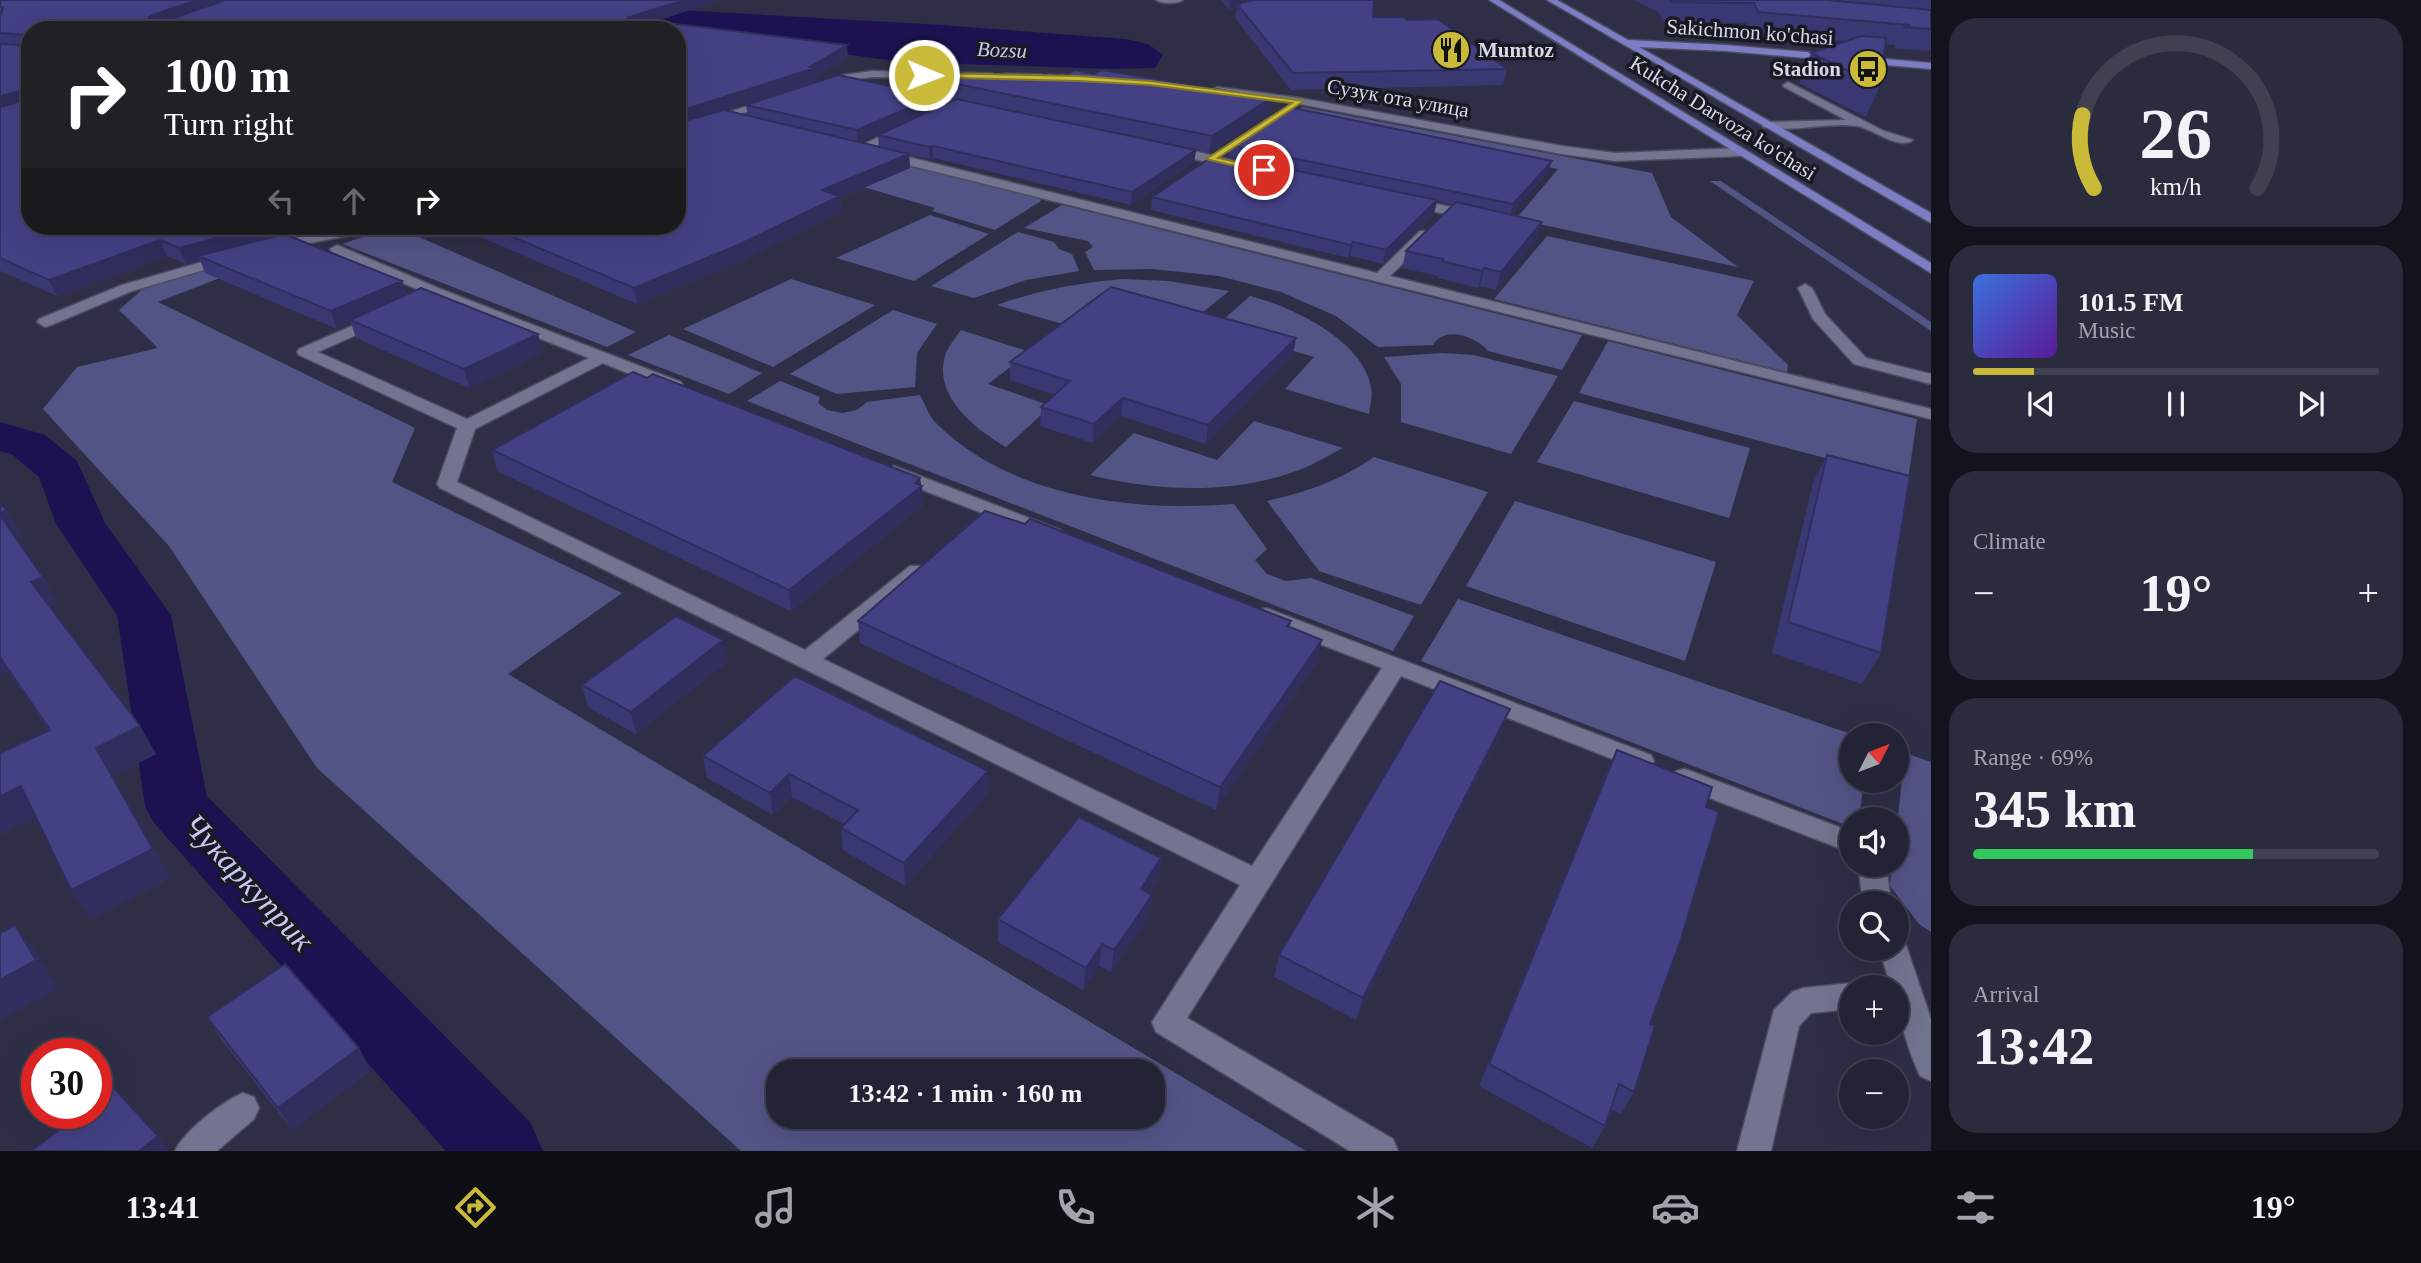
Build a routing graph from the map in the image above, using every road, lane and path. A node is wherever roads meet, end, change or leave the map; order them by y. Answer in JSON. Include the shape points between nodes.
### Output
{"nodes":[{"id":1,"x":1160,"y":0,"type":"edge"},
{"id":2,"x":1179,"y":0,"type":"edge"},
{"id":3,"x":1493,"y":0,"type":"edge"},
{"id":4,"x":1551,"y":0,"type":"edge"},
{"id":5,"x":1589,"y":43,"type":"dead end"},
{"id":6,"x":1601,"y":43,"type":"dead end"},
{"id":7,"x":1624,"y":43,"type":"junction"},
{"id":8,"x":1565,"y":44,"type":"junction"},
{"id":9,"x":1647,"y":56,"type":"junction"},
{"id":10,"x":1612,"y":57,"type":"dead end"},
{"id":11,"x":1623,"y":57,"type":"dead end"},
{"id":12,"x":1588,"y":58,"type":"junction"},
{"id":13,"x":1931,"y":66,"type":"edge"},
{"id":14,"x":1686,"y":67,"type":"dead end"},
{"id":15,"x":1931,"y":75,"type":"edge"},
{"id":16,"x":1079,"y":78,"type":"edge"},
{"id":17,"x":1690,"y":81,"type":"junction"},
{"id":18,"x":853,"y":82,"type":"edge"},
{"id":19,"x":1788,"y":85,"type":"dead end"},
{"id":20,"x":879,"y":88,"type":"edge"},
{"id":21,"x":1199,"y":88,"type":"edge"},
{"id":22,"x":811,"y":89,"type":"edge"},
{"id":23,"x":892,"y":90,"type":"edge"},
{"id":24,"x":786,"y":97,"type":"edge"},
{"id":25,"x":1300,"y":101,"type":"junction"},
{"id":26,"x":957,"y":104,"type":"junction"},
{"id":27,"x":998,"y":113,"type":"edge"},
{"id":28,"x":933,"y":115,"type":"edge"},
{"id":29,"x":1277,"y":116,"type":"edge"},
{"id":30,"x":725,"y":117,"type":"junction"},
{"id":31,"x":921,"y":121,"type":"edge"},
{"id":32,"x":750,"y":123,"type":"edge"},
{"id":33,"x":1860,"y":123,"type":"junction"},
{"id":34,"x":1767,"y":125,"type":"junction"},
{"id":35,"x":686,"y":129,"type":"edge"},
{"id":36,"x":1907,"y":140,"type":"dead end"},
{"id":37,"x":1157,"y":147,"type":"edge"},
{"id":38,"x":1741,"y":152,"type":"junction"},
{"id":39,"x":1216,"y":155,"type":"junction"},
{"id":40,"x":1250,"y":167,"type":"edge"},
{"id":41,"x":1190,"y":173,"type":"edge"},
{"id":42,"x":1396,"y":199,"type":"edge"},
{"id":43,"x":1449,"y":210,"type":"junction"},
{"id":44,"x":1484,"y":218,"type":"edge"},
{"id":45,"x":1931,"y":219,"type":"edge"},
{"id":46,"x":333,"y":235,"type":"edge"},
{"id":47,"x":337,"y":249,"type":"dead end"},
{"id":48,"x":1931,"y":270,"type":"edge"},
{"id":49,"x":1381,"y":277,"type":"junction"},
{"id":50,"x":1805,"y":288,"type":"dead end"},
{"id":51,"x":438,"y":293,"type":"junction"},
{"id":52,"x":414,"y":304,"type":"edge"},
{"id":53,"x":389,"y":315,"type":"edge"},
{"id":54,"x":45,"y":322,"type":"dead end"},
{"id":55,"x":603,"y":357,"type":"junction"},
{"id":56,"x":1931,"y":379,"type":"edge"},
{"id":57,"x":689,"y":391,"type":"edge"},
{"id":58,"x":1931,"y":414,"type":"edge"},
{"id":59,"x":467,"y":426,"type":"junction"},
{"id":60,"x":878,"y":466,"type":"edge"},
{"id":61,"x":993,"y":511,"type":"junction"},
{"id":62,"x":972,"y":527,"type":"edge"},
{"id":63,"x":1071,"y":541,"type":"edge"},
{"id":64,"x":931,"y":560,"type":"edge"},
{"id":65,"x":1253,"y":611,"type":"edge"},
{"id":66,"x":807,"y":660,"type":"junction"},
{"id":67,"x":1396,"y":665,"type":"junction"},
{"id":68,"x":1839,"y":838,"type":"edge"},
{"id":69,"x":1258,"y":881,"type":"junction"},
{"id":70,"x":1897,"y":961,"type":"edge"},
{"id":71,"x":1839,"y":997,"type":"edge"},
{"id":72,"x":1913,"y":999,"type":"edge"},
{"id":73,"x":1931,"y":1066,"type":"edge"},
{"id":74,"x":243,"y":1108,"type":"dead end"},
{"id":75,"x":192,"y":1151,"type":"edge"},
{"id":76,"x":1381,"y":1151,"type":"edge"},
{"id":77,"x":1754,"y":1151,"type":"edge"}],
"edges":[{"from":1,"to":2,"type":"street"},
{"from":3,"to":8,"type":"main road","name":"Kukcha Darvoza ko'chasi"},
{"from":4,"to":7,"type":"main road","name":"Kukcha Darvoza ko'chasi"},
{"from":5,"to":8,"type":"main road"},
{"from":6,"to":7,"type":"main road","name":"Sakichmon ko'chasi"},
{"from":7,"to":9,"type":"main road","name":"Kukcha Darvoza ko'chasi"},
{"from":7,"to":13,"type":"main road","name":"Sakichmon ko'chasi"},
{"from":8,"to":12,"type":"main road","name":"Kukcha Darvoza ko'chasi"},
{"from":9,"to":11,"type":"main road","name":"Sakichmon ko'chasi"},
{"from":9,"to":15,"type":"main road","name":"Sakichmon ko'chasi","via":[[1754,59]]},
{"from":9,"to":17,"type":"main road","name":"Kukcha Darvoza ko'chasi"},
{"from":10,"to":12,"type":"main road"},
{"from":12,"to":38,"type":"main road","name":"Kukcha Darvoza ko'chasi"},
{"from":14,"to":17,"type":"main road"},
{"from":16,"to":22,"type":"street","via":[[872,74]]},
{"from":17,"to":34,"type":"main road","name":"Kukcha Darvoza ko'chasi"},
{"from":18,"to":20,"type":"street"},
{"from":19,"to":33,"type":"street"},
{"from":21,"to":25,"type":"street","name":"Сузук ота улица"},
{"from":23,"to":26,"type":"street"},
{"from":24,"to":30,"type":"street"},
{"from":25,"to":29,"type":"street"},
{"from":25,"to":38,"type":"street","name":"Сузук ота улица","via":[[1615,157]]},
{"from":26,"to":27,"type":"street"},
{"from":26,"to":28,"type":"street"},
{"from":30,"to":32,"type":"street"},
{"from":30,"to":35,"type":"street"},
{"from":31,"to":49,"type":"street","via":[[855,148],[1135,211]]},
{"from":33,"to":34,"type":"street"},
{"from":33,"to":36,"type":"street"},
{"from":34,"to":45,"type":"main road","name":"Kukcha Darvoza ko'chasi"},
{"from":37,"to":39,"type":"street"},
{"from":38,"to":48,"type":"main road","name":"Kukcha Darvoza ko'chasi"},
{"from":39,"to":40,"type":"street"},
{"from":39,"to":41,"type":"street"},
{"from":42,"to":43,"type":"street"},
{"from":43,"to":44,"type":"street"},
{"from":43,"to":49,"type":"street"},
{"from":46,"to":54,"type":"street","via":[[256,251],[127,288]]},
{"from":47,"to":51,"type":"street"},
{"from":49,"to":58,"type":"street"},
{"from":50,"to":56,"type":"street","via":[[1818,316],[1860,360]]},
{"from":51,"to":52,"type":"street"},
{"from":51,"to":55,"type":"street"},
{"from":53,"to":59,"type":"street","via":[[305,352]]},
{"from":55,"to":57,"type":"street"},
{"from":55,"to":59,"type":"street"},
{"from":59,"to":66,"type":"street","via":[[447,484]]},
{"from":60,"to":61,"type":"street"},
{"from":61,"to":62,"type":"street"},
{"from":61,"to":63,"type":"street"},
{"from":64,"to":66,"type":"street"},
{"from":65,"to":67,"type":"street"},
{"from":66,"to":69,"type":"street"},
{"from":67,"to":68,"type":"street"},
{"from":67,"to":69,"type":"street"},
{"from":69,"to":76,"type":"street","via":[[1167,1022]]},
{"from":70,"to":72,"type":"street"},
{"from":71,"to":77,"type":"street","via":[[1803,1001],[1785,1020]]},
{"from":72,"to":73,"type":"street"},
{"from":74,"to":75,"type":"street"}]}
